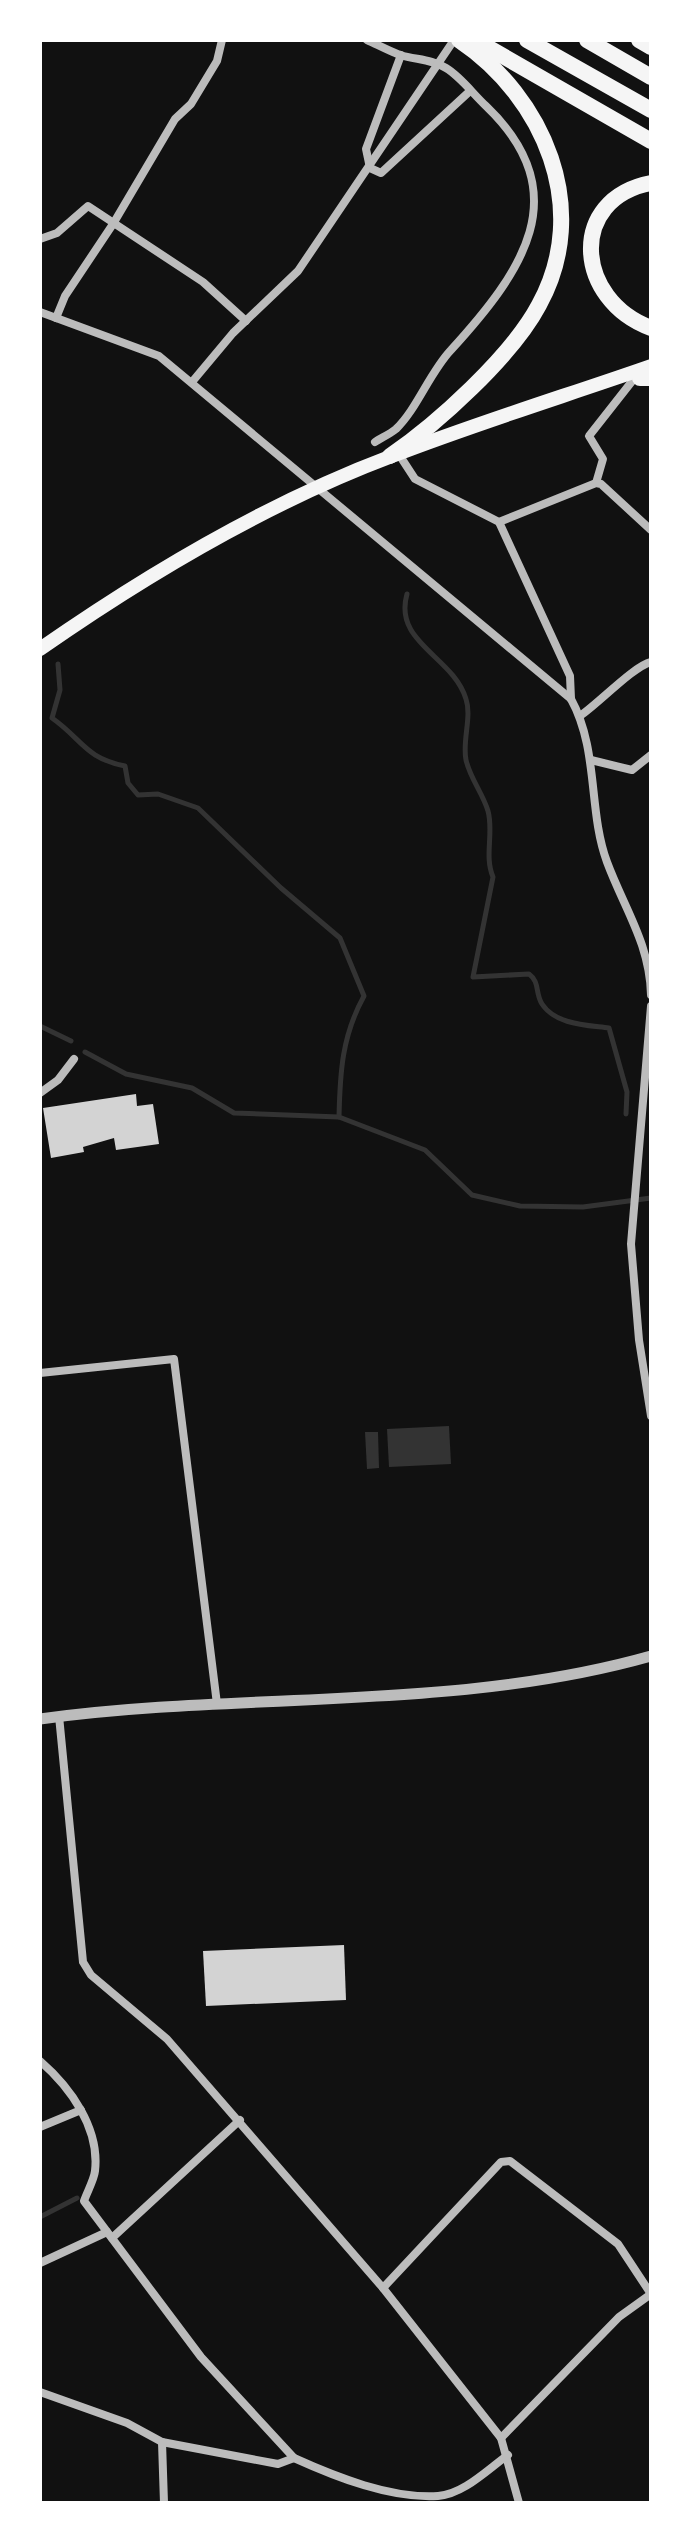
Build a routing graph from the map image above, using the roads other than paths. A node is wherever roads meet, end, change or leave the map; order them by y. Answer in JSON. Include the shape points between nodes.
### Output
{"nodes":[{"id":1,"x":222,"y":40,"type":"edge"},
{"id":2,"x":367,"y":40,"type":"edge"},
{"id":3,"x":457,"y":40,"type":"edge"},
{"id":4,"x":475,"y":40,"type":"edge"},
{"id":5,"x":527,"y":40,"type":"edge"},
{"id":6,"x":587,"y":40,"type":"edge"},
{"id":7,"x":639,"y":40,"type":"edge"},
{"id":8,"x":651,"y":47,"type":"edge"},
{"id":9,"x":401,"y":55,"type":"junction"},
{"id":10,"x":651,"y":77,"type":"edge"},
{"id":11,"x":470,"y":91,"type":"junction"},
{"id":12,"x":651,"y":110,"type":"edge"},
{"id":13,"x":651,"y":141,"type":"edge"},
{"id":14,"x":370,"y":168,"type":"junction"},
{"id":15,"x":651,"y":183,"type":"edge"},
{"id":16,"x":113,"y":224,"type":"junction"},
{"id":17,"x":40,"y":239,"type":"edge"},
{"id":18,"x":40,"y":312,"type":"edge"},
{"id":19,"x":56,"y":318,"type":"junction"},
{"id":20,"x":246,"y":321,"type":"junction"},
{"id":21,"x":651,"y":328,"type":"edge"},
{"id":22,"x":645,"y":376,"type":"edge"},
{"id":23,"x":192,"y":382,"type":"junction"},
{"id":24,"x":572,"y":394,"type":"junction"},
{"id":25,"x":375,"y":442,"type":"dead end"},
{"id":26,"x":394,"y":455,"type":"junction"},
{"id":27,"x":596,"y":483,"type":"junction"},
{"id":28,"x":318,"y":488,"type":"junction"},
{"id":29,"x":499,"y":522,"type":"junction"},
{"id":30,"x":651,"y":530,"type":"edge"},
{"id":31,"x":40,"y":649,"type":"edge"},
{"id":32,"x":651,"y":662,"type":"edge"},
{"id":33,"x":571,"y":699,"type":"junction"},
{"id":34,"x":580,"y":716,"type":"junction"},
{"id":35,"x":651,"y":755,"type":"edge"},
{"id":36,"x":591,"y":760,"type":"junction"},
{"id":37,"x":651,"y":995,"type":"edge"},
{"id":38,"x":651,"y":1006,"type":"edge"},
{"id":39,"x":74,"y":1059,"type":"dead end"},
{"id":40,"x":40,"y":1093,"type":"edge"},
{"id":41,"x":40,"y":1373,"type":"edge"},
{"id":42,"x":651,"y":1416,"type":"edge"},
{"id":43,"x":651,"y":1656,"type":"edge"},
{"id":44,"x":217,"y":1704,"type":"junction"},
{"id":45,"x":59,"y":1716,"type":"junction"},
{"id":46,"x":40,"y":1719,"type":"edge"},
{"id":47,"x":40,"y":2061,"type":"edge"},
{"id":48,"x":81,"y":2110,"type":"junction"},
{"id":49,"x":240,"y":2120,"type":"junction"},
{"id":50,"x":40,"y":2127,"type":"edge"},
{"id":51,"x":110,"y":2235,"type":"junction"},
{"id":52,"x":40,"y":2263,"type":"edge"},
{"id":53,"x":383,"y":2288,"type":"junction"},
{"id":54,"x":651,"y":2294,"type":"edge"},
{"id":55,"x":40,"y":2392,"type":"edge"},
{"id":56,"x":501,"y":2438,"type":"junction"},
{"id":57,"x":162,"y":2442,"type":"junction"},
{"id":58,"x":508,"y":2455,"type":"junction"},
{"id":59,"x":294,"y":2458,"type":"junction"},
{"id":60,"x":164,"y":2503,"type":"edge"},
{"id":61,"x":519,"y":2503,"type":"edge"}],
"edges":[{"from":1,"to":16,"type":"street","via":[[217,61],[191,104],[175,119]]},
{"from":2,"to":9,"type":"street"},
{"from":3,"to":14,"type":"street"},
{"from":3,"to":26,"type":"highway","via":[[498,70],[542,132],[558,178],[558,253],[540,304],[524,330],[431,425]]},
{"from":4,"to":13,"type":"highway"},
{"from":5,"to":12,"type":"highway"},
{"from":6,"to":10,"type":"highway"},
{"from":7,"to":8,"type":"highway"},
{"from":9,"to":11,"type":"street","via":[[427,58]]},
{"from":9,"to":14,"type":"street","via":[[366,149]]},
{"from":11,"to":14,"type":"street","via":[[381,173]]},
{"from":11,"to":25,"type":"street","via":[[513,135],[527,158],[536,185],[535,213],[487,312],[448,353],[396,429]]},
{"from":14,"to":20,"type":"street","via":[[298,271]]},
{"from":15,"to":21,"type":"highway","via":[[626,192],[603,214],[591,259],[593,276],[611,304]]},
{"from":16,"to":17,"type":"street","via":[[88,206],[57,233]]},
{"from":16,"to":19,"type":"street"},
{"from":16,"to":20,"type":"street","via":[[203,282]]},
{"from":18,"to":19,"type":"street"},
{"from":19,"to":23,"type":"street","via":[[159,356]]},
{"from":20,"to":23,"type":"street"},
{"from":22,"to":24,"type":"highway"},
{"from":22,"to":24,"type":"highway"},
{"from":22,"to":27,"type":"street","via":[[589,436],[603,459]]},
{"from":23,"to":28,"type":"street"},
{"from":24,"to":26,"type":"highway"},
{"from":26,"to":28,"type":"highway"},
{"from":26,"to":29,"type":"street","via":[[415,479]]},
{"from":27,"to":29,"type":"street"},
{"from":27,"to":30,"type":"street"},
{"from":28,"to":31,"type":"highway","via":[[136,583]]},
{"from":28,"to":33,"type":"street"},
{"from":29,"to":33,"type":"street","via":[[570,676]]},
{"from":32,"to":34,"type":"street","via":[[640,665]]},
{"from":33,"to":34,"type":"street"},
{"from":34,"to":36,"type":"street"},
{"from":35,"to":36,"type":"street","via":[[632,770]]},
{"from":36,"to":37,"type":"street","via":[[606,860],[639,932],[650,968]]},
{"from":38,"to":42,"type":"street","via":[[631,1244]]},
{"from":39,"to":40,"type":"street"},
{"from":41,"to":44,"type":"street","via":[[174,1359]]},
{"from":43,"to":44,"type":"street","via":[[515,1684]]},
{"from":44,"to":45,"type":"street"},
{"from":45,"to":46,"type":"street"},
{"from":45,"to":49,"type":"street","via":[[83,1962],[91,1975],[167,2039]]},
{"from":47,"to":48,"type":"street","via":[[74,2094]]},
{"from":48,"to":50,"type":"street"},
{"from":48,"to":51,"type":"street","via":[[95,2171],[84,2201]]},
{"from":49,"to":51,"type":"street"},
{"from":49,"to":53,"type":"street"},
{"from":51,"to":52,"type":"street"},
{"from":51,"to":59,"type":"street","via":[[201,2357]]},
{"from":53,"to":54,"type":"street","via":[[501,2162],[510,2161],[618,2244]]},
{"from":53,"to":56,"type":"street"},
{"from":54,"to":56,"type":"street","via":[[619,2317]]},
{"from":55,"to":57,"type":"street","via":[[127,2423]]},
{"from":56,"to":58,"type":"street"},
{"from":57,"to":59,"type":"street","via":[[278,2464]]},
{"from":57,"to":60,"type":"street"},
{"from":58,"to":59,"type":"street","via":[[467,2485],[440,2496],[358,2483]]},
{"from":58,"to":61,"type":"street"}]}
